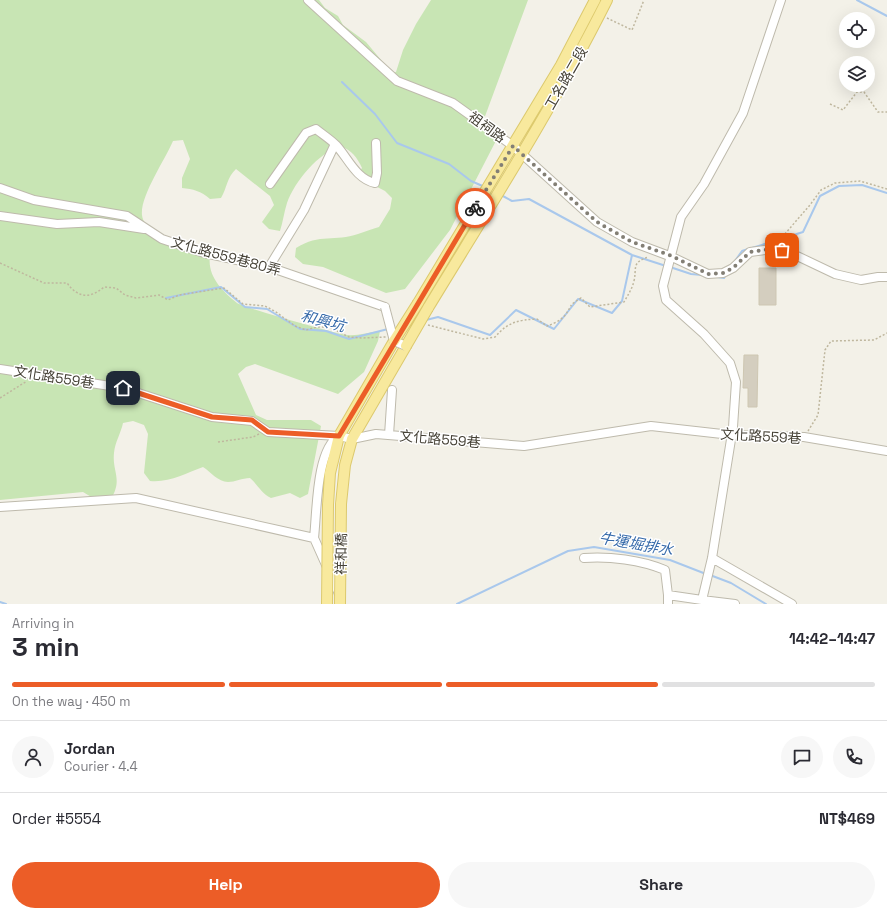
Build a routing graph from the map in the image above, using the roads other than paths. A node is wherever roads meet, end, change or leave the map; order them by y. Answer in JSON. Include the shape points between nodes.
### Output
{"nodes":[{"id":1,"x":308,"y":0,"type":"edge"},
{"id":2,"x":595,"y":0,"type":"edge"},
{"id":3,"x":607,"y":0,"type":"edge"},
{"id":4,"x":781,"y":0,"type":"edge"},
{"id":5,"x":376,"y":143,"type":"dead end"},
{"id":6,"x":335,"y":144,"type":"junction"},
{"id":7,"x":513,"y":146,"type":"junction"},
{"id":8,"x":522,"y":154,"type":"junction"},
{"id":9,"x":270,"y":184,"type":"dead end"},
{"id":10,"x":0,"y":188,"type":"edge"},
{"id":11,"x":0,"y":216,"type":"edge"},
{"id":12,"x":145,"y":229,"type":"junction"},
{"id":13,"x":672,"y":256,"type":"junction"},
{"id":14,"x":268,"y":267,"type":"junction"},
{"id":15,"x":887,"y":277,"type":"edge"},
{"id":16,"x":392,"y":340,"type":"junction"},
{"id":17,"x":406,"y":346,"type":"junction"},
{"id":18,"x":0,"y":369,"type":"edge"},
{"id":19,"x":392,"y":390,"type":"dead end"},
{"id":20,"x":389,"y":435,"type":"junction"},
{"id":21,"x":731,"y":435,"type":"junction"},
{"id":22,"x":339,"y":436,"type":"junction"},
{"id":23,"x":352,"y":439,"type":"junction"},
{"id":24,"x":887,"y":451,"type":"edge"},
{"id":25,"x":0,"y":507,"type":"edge"},
{"id":26,"x":314,"y":538,"type":"junction"},
{"id":27,"x":584,"y":558,"type":"dead end"},
{"id":28,"x":712,"y":558,"type":"junction"},
{"id":29,"x":668,"y":595,"type":"junction"},
{"id":30,"x":702,"y":600,"type":"junction"},
{"id":31,"x":327,"y":604,"type":"edge"},
{"id":32,"x":342,"y":604,"type":"edge"},
{"id":33,"x":668,"y":604,"type":"edge"},
{"id":34,"x":735,"y":604,"type":"edge"},
{"id":35,"x":792,"y":604,"type":"edge"}],
"edges":[{"from":1,"to":7,"type":"lane","name":"祖祠路","via":[[397,81],[453,103]]},
{"from":2,"to":7,"type":"main road","name":"工名路二段","via":[[561,65]]},
{"from":3,"to":8,"type":"main road","name":"工名路二段","via":[[579,57]]},
{"from":4,"to":13,"type":"lane","via":[[743,113],[704,184],[682,217]]},
{"from":5,"to":6,"type":"lane","via":[[375,183],[367,182],[360,176]]},
{"from":6,"to":9,"type":"lane","via":[[316,129],[306,133]]},
{"from":6,"to":14,"type":"lane","via":[[304,210]]},
{"from":7,"to":8,"type":"lane","name":"祖祠路"},
{"from":7,"to":16,"type":"main road","name":"工名路二段","bridge":true},
{"from":8,"to":13,"type":"lane","name":"祖祠路","via":[[597,222],[632,242]]},
{"from":8,"to":17,"type":"main road","name":"工名路二段","bridge":true},
{"from":10,"to":12,"type":"lane","name":"文化路559巷80弄","via":[[34,200],[127,216]]},
{"from":11,"to":12,"type":"lane","via":[[56,224],[99,222]]},
{"from":12,"to":14,"type":"lane","name":"文化路559巷80弄","via":[[162,239],[204,253]]},
{"from":13,"to":15,"type":"lane","name":"祖祠路","via":[[708,274],[723,273],[733,268],[750,252],[772,249],[795,255],[835,274],[861,280],[878,276]]},
{"from":13,"to":21,"type":"lane","via":[[663,286],[666,300],[704,334],[730,363],[736,382]]},
{"from":14,"to":16,"type":"lane","name":"文化路559巷80弄","bridge":true,"via":[[385,307]]},
{"from":16,"to":17,"type":"lane","bridge":true},
{"from":16,"to":22,"type":"main road"},
{"from":17,"to":23,"type":"main road"},
{"from":18,"to":22,"type":"lane","name":"文化路559巷","via":[[123,388],[212,417],[252,420],[268,432]]},
{"from":19,"to":20,"type":"lane"},
{"from":20,"to":21,"type":"lane","name":"文化路559巷","via":[[524,446],[651,426]]},
{"from":20,"to":23,"type":"lane","name":"文化路559巷","via":[[376,434]]},
{"from":21,"to":24,"type":"lane","name":"文化路559巷","via":[[804,437]]},
{"from":21,"to":28,"type":"lane"},
{"from":22,"to":23,"type":"lane","name":"文化路559巷"},
{"from":22,"to":26,"type":"lane","via":[[332,440],[322,464]]},
{"from":22,"to":31,"type":"main road","name":"祥和橋","bridge":true,"via":[[330,473]]},
{"from":23,"to":32,"type":"main road","name":"祥和橋","bridge":true,"via":[[345,465],[341,504]]},
{"from":25,"to":26,"type":"lane","via":[[136,498]]},
{"from":26,"to":32,"type":"lane"},
{"from":27,"to":29,"type":"lane","via":[[605,556],[652,564],[665,570]]},
{"from":28,"to":30,"type":"lane"},
{"from":28,"to":35,"type":"lane"},
{"from":29,"to":30,"type":"lane"},
{"from":29,"to":33,"type":"lane"},
{"from":30,"to":34,"type":"lane"}]}
